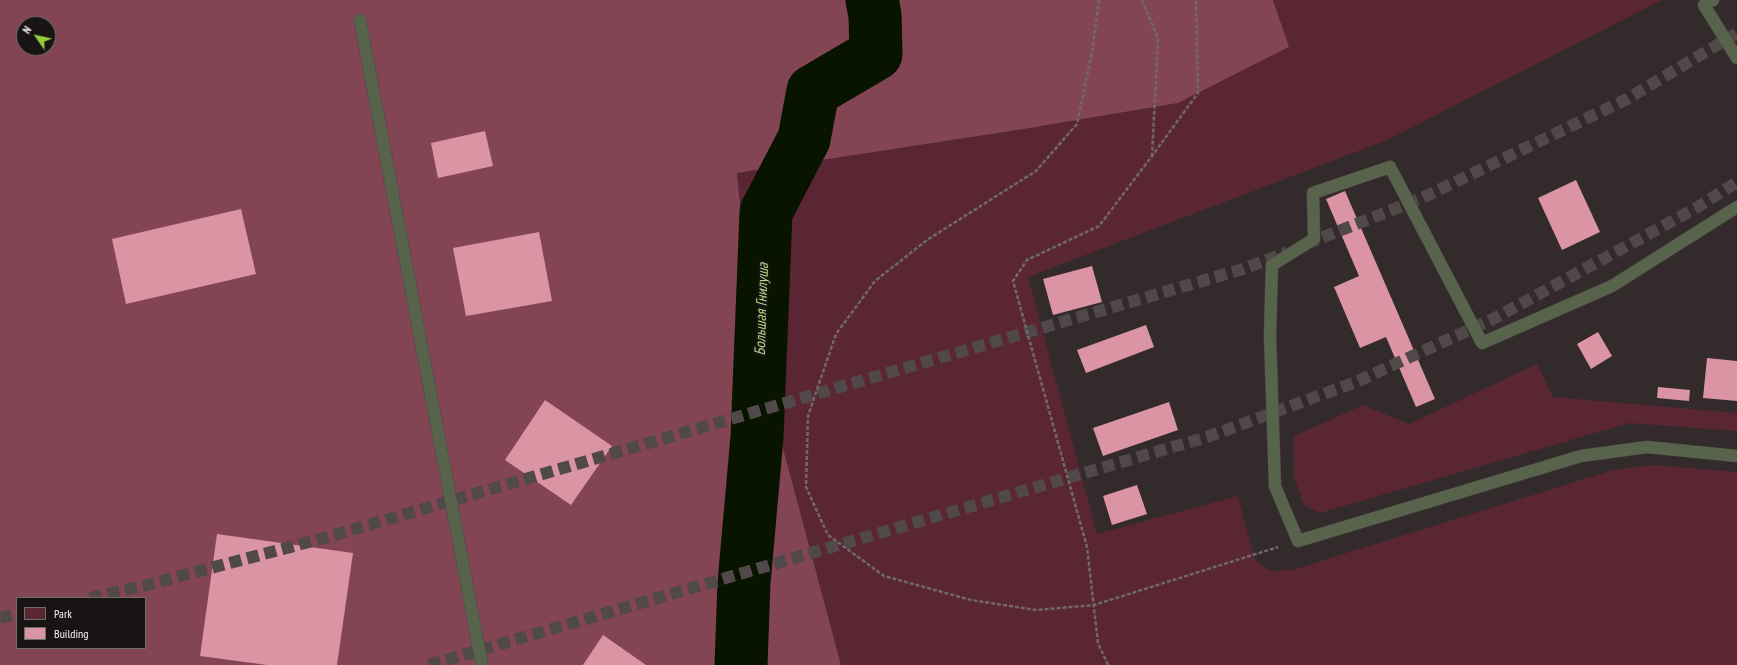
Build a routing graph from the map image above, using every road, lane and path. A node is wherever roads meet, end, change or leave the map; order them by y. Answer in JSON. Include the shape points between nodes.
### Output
{"nodes":[{"id":1,"x":1098,"y":0,"type":"edge"},
{"id":2,"x":1142,"y":0,"type":"edge"},
{"id":3,"x":1196,"y":0,"type":"edge"},
{"id":4,"x":1713,"y":0,"type":"edge"},
{"id":5,"x":360,"y":20,"type":"dead end"},
{"id":6,"x":1737,"y":58,"type":"edge"},
{"id":7,"x":1152,"y":156,"type":"junction"},
{"id":8,"x":1737,"y":208,"type":"edge"},
{"id":9,"x":1737,"y":456,"type":"edge"},
{"id":10,"x":1298,"y":541,"type":"junction"},
{"id":11,"x":1094,"y":605,"type":"junction"},
{"id":12,"x":482,"y":665,"type":"edge"},
{"id":13,"x":1108,"y":665,"type":"edge"}],
"edges":[{"from":1,"to":11,"type":"path","via":[[1092,52],[1077,124],[1036,171],[926,240],[875,281],[836,334],[808,416],[806,486],[828,535],[884,576],[971,600],[1036,610]]},
{"from":2,"to":7,"type":"path","via":[[1158,38]]},
{"from":3,"to":7,"type":"path","via":[[1198,93]]},
{"from":4,"to":6,"type":"lane","via":[[1704,5]]},
{"from":5,"to":12,"type":"lane"},
{"from":7,"to":11,"type":"path","via":[[1099,226],[1027,260],[1013,282],[1087,547]]},
{"from":8,"to":10,"type":"lane","via":[[1612,286],[1482,343],[1390,167],[1313,193],[1314,240],[1272,265],[1270,335],[1275,486]]},
{"from":9,"to":10,"type":"lane","via":[[1647,447],[1581,456]]},
{"from":10,"to":11,"type":"path"},
{"from":11,"to":13,"type":"path","via":[[1098,643]]}]}
